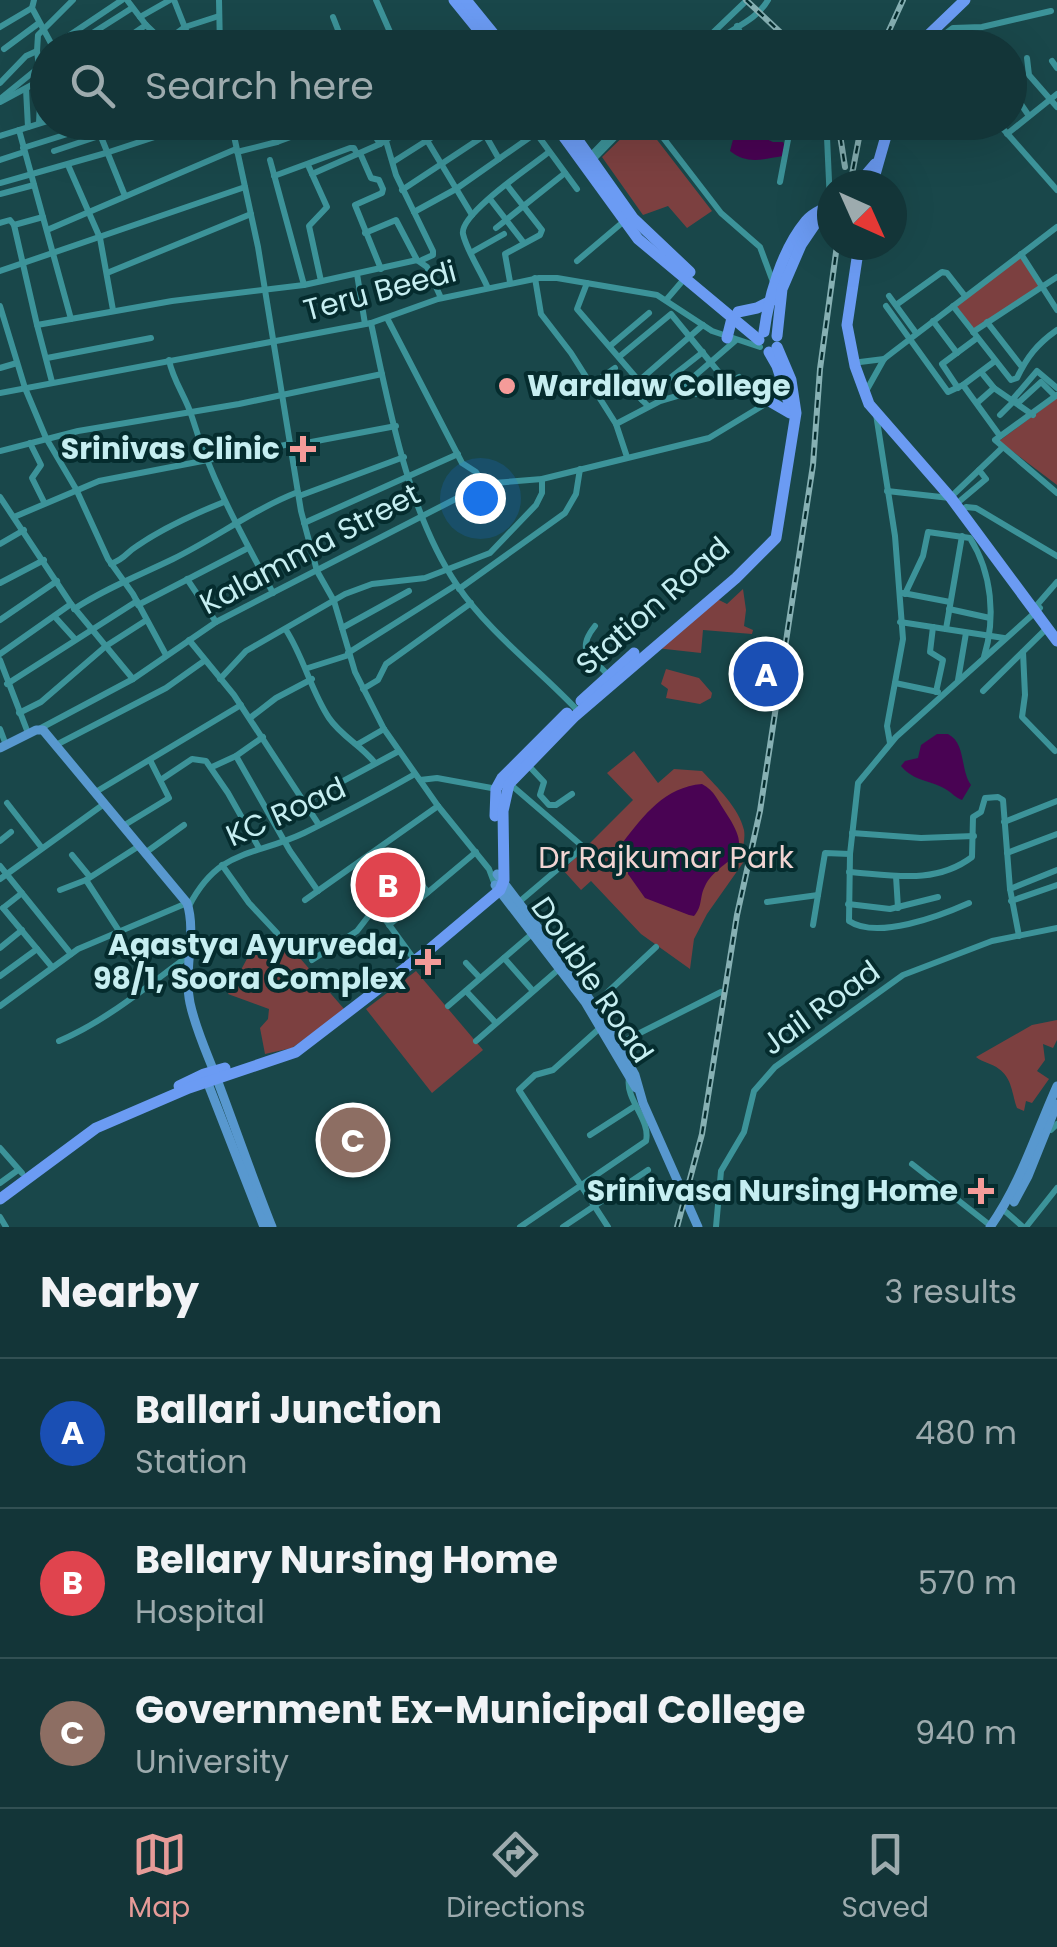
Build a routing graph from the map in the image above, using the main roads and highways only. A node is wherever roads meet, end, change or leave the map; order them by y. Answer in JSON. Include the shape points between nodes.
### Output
{"nodes":[{"id":1,"x":454,"y":0,"type":"edge"},
{"id":2,"x":466,"y":0,"type":"edge"},
{"id":3,"x":955,"y":0,"type":"edge"},
{"id":4,"x":965,"y":0,"type":"edge"},
{"id":5,"x":478,"y":30,"type":"edge"},
{"id":6,"x":490,"y":30,"type":"edge"},
{"id":7,"x":923,"y":30,"type":"edge"},
{"id":8,"x":934,"y":30,"type":"edge"},
{"id":9,"x":569,"y":140,"type":"edge"},
{"id":10,"x":575,"y":140,"type":"edge"},
{"id":11,"x":889,"y":140,"type":"edge"},
{"id":12,"x":885,"y":156,"type":"junction"},
{"id":13,"x":588,"y":162,"type":"junction"},
{"id":14,"x":878,"y":170,"type":"edge"},
{"id":15,"x":878,"y":170,"type":"edge"},
{"id":16,"x":817,"y":210,"type":"edge"},
{"id":17,"x":817,"y":223,"type":"edge"},
{"id":18,"x":859,"y":260,"type":"edge"},
{"id":19,"x":860,"y":260,"type":"edge"},
{"id":20,"x":775,"y":290,"type":"junction"},
{"id":21,"x":739,"y":316,"type":"junction"},
{"id":22,"x":732,"y":339,"type":"road end"},
{"id":23,"x":768,"y":339,"type":"junction"},
{"id":24,"x":789,"y":390,"type":"junction"},
{"id":25,"x":869,"y":400,"type":"junction"},
{"id":26,"x":771,"y":402,"type":"road end"},
{"id":27,"x":790,"y":412,"type":"junction"},
{"id":28,"x":959,"y":502,"type":"junction"},
{"id":29,"x":770,"y":541,"type":"junction"},
{"id":30,"x":1052,"y":629,"type":"edge"},
{"id":31,"x":1057,"y":641,"type":"edge"},
{"id":32,"x":577,"y":709,"type":"junction"},
{"id":33,"x":3,"y":746,"type":"edge"},
{"id":34,"x":504,"y":788,"type":"junction"},
{"id":35,"x":497,"y":880,"type":"junction"},
{"id":36,"x":604,"y":1026,"type":"junction"},
{"id":37,"x":256,"y":1066,"type":"junction"},
{"id":38,"x":216,"y":1074,"type":"junction"},
{"id":39,"x":188,"y":1086,"type":"junction"},
{"id":40,"x":1057,"y":1086,"type":"edge"},
{"id":41,"x":638,"y":1090,"type":"junction"},
{"id":42,"x":1057,"y":1104,"type":"edge"},
{"id":43,"x":1051,"y":1128,"type":"edge"},
{"id":44,"x":0,"y":1191,"type":"edge"},
{"id":45,"x":0,"y":1199,"type":"edge"},
{"id":46,"x":992,"y":1226,"type":"edge"},
{"id":47,"x":264,"y":1227,"type":"edge"},
{"id":48,"x":272,"y":1227,"type":"edge"},
{"id":49,"x":698,"y":1227,"type":"edge"}],
"edges":[{"from":1,"to":5,"type":"highway"},
{"from":2,"to":6,"type":"highway"},
{"from":3,"to":7,"type":"highway"},
{"from":4,"to":8,"type":"highway"},
{"from":9,"to":13,"type":"highway"},
{"from":10,"to":13,"type":"highway"},
{"from":11,"to":12,"type":"highway"},
{"from":12,"to":14,"type":"highway"},
{"from":12,"to":15,"type":"highway"},
{"from":13,"to":21,"type":"highway","via":[[639,225]]},
{"from":13,"to":21,"type":"highway","via":[[638,239]]},
{"from":16,"to":20,"type":"highway","via":[[792,242]]},
{"from":17,"to":23,"type":"highway","via":[[792,262]]},
{"from":18,"to":25,"type":"highway","via":[[847,325]]},
{"from":19,"to":25,"type":"highway","via":[[853,322]]},
{"from":20,"to":21,"type":"highway"},
{"from":20,"to":23,"type":"highway"},
{"from":21,"to":22,"type":"highway"},
{"from":21,"to":23,"type":"highway"},
{"from":23,"to":24,"type":"highway","name":"Station Road"},
{"from":24,"to":27,"type":"highway","name":"Station Road"},
{"from":24,"to":29,"type":"highway","name":"Station Road","via":[[796,414],[791,458],[781,524]]},
{"from":25,"to":28,"type":"highway"},
{"from":25,"to":28,"type":"highway"},
{"from":26,"to":27,"type":"highway"},
{"from":27,"to":29,"type":"highway","name":"Station Road"},
{"from":28,"to":30,"type":"highway"},
{"from":29,"to":32,"type":"highway","name":"Station Road"},
{"from":29,"to":32,"type":"highway","name":"Station Road"},
{"from":30,"to":31,"type":"highway"},
{"from":32,"to":34,"type":"highway"},
{"from":32,"to":34,"type":"highway","name":"Station Road","via":[[512,768]]},
{"from":33,"to":38,"type":"main road","via":[[28,733],[50,738],[188,905],[188,993]]},
{"from":34,"to":35,"type":"highway"},
{"from":35,"to":36,"type":"main road","name":"Double Road"},
{"from":35,"to":36,"type":"main road","name":"Double Road","via":[[520,902]]},
{"from":35,"to":37,"type":"highway","via":[[420,955],[310,1043]]},
{"from":36,"to":41,"type":"main road","name":"Double Road"},
{"from":36,"to":41,"type":"main road","name":"Double Road"},
{"from":37,"to":38,"type":"highway"},
{"from":37,"to":38,"type":"highway"},
{"from":38,"to":39,"type":"highway"},
{"from":38,"to":47,"type":"main road"},
{"from":38,"to":48,"type":"main road"},
{"from":39,"to":44,"type":"highway","via":[[93,1123]]},
{"from":39,"to":45,"type":"highway","via":[[96,1128]]},
{"from":40,"to":43,"type":"main road"},
{"from":41,"to":49,"type":"main road"},
{"from":42,"to":43,"type":"main road"},
{"from":43,"to":46,"type":"main road"},
{"from":43,"to":46,"type":"main road","via":[[1028,1176]]}]}
